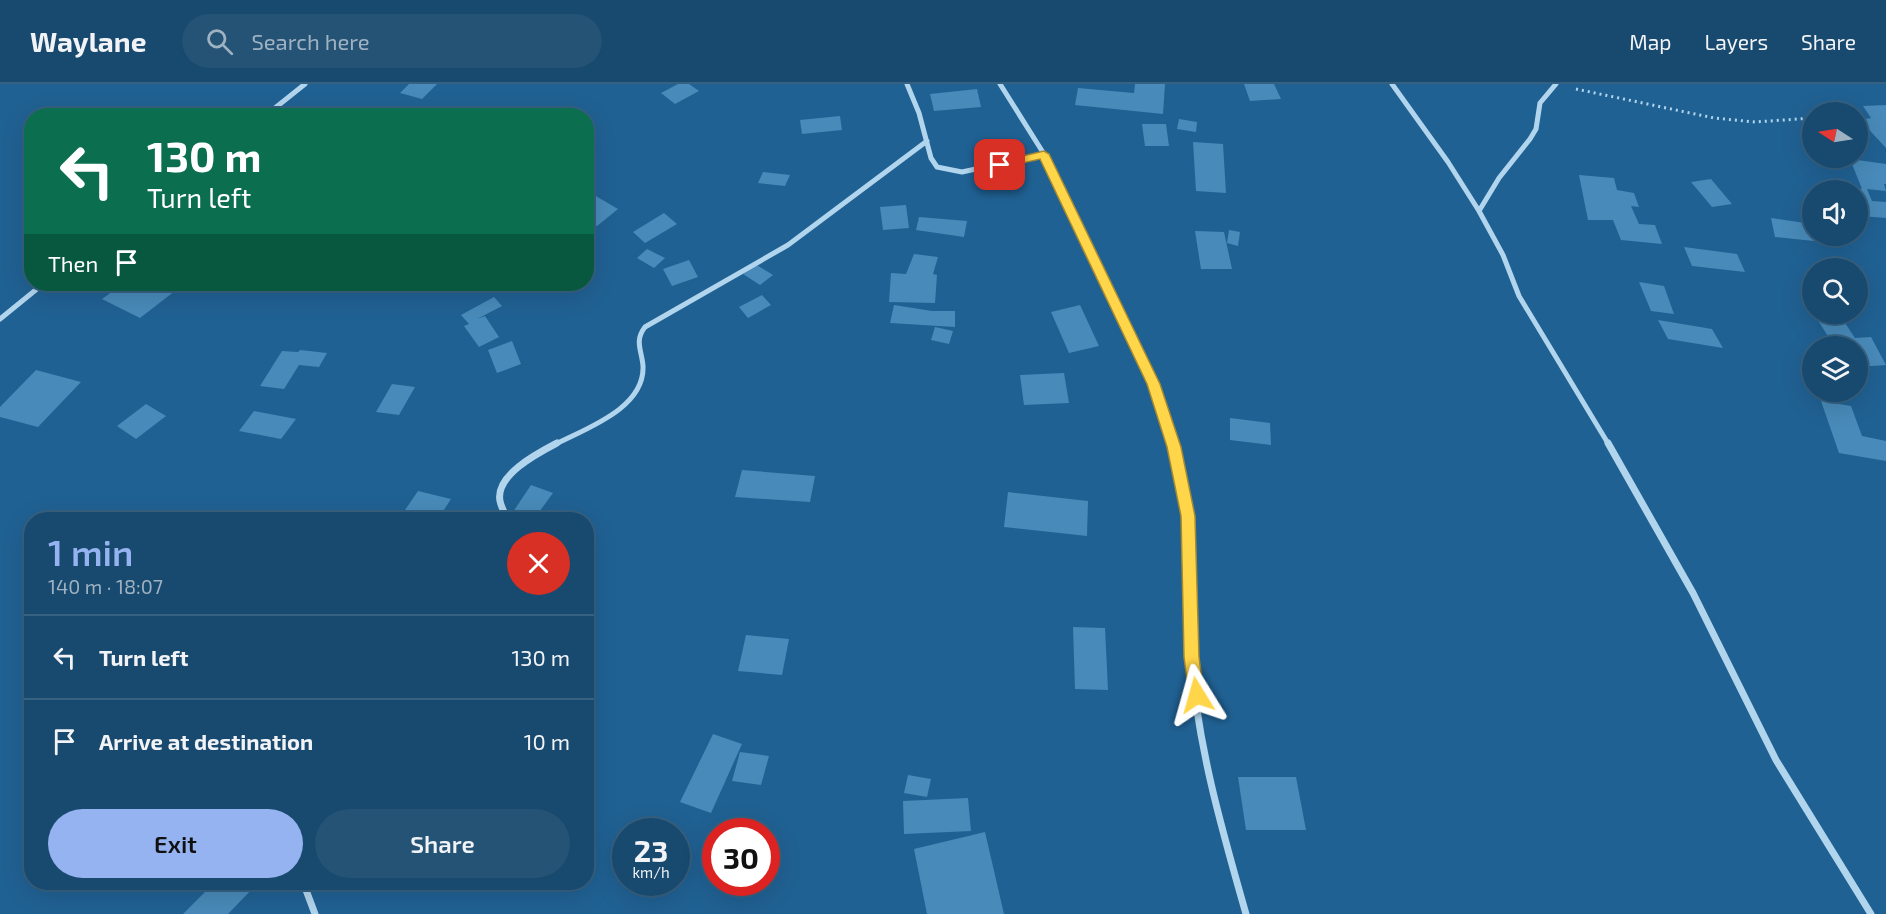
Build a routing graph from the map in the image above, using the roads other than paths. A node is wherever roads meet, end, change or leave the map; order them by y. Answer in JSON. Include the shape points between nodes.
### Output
{"nodes":[{"id":1,"x":305,"y":84,"type":"edge"},
{"id":2,"x":907,"y":84,"type":"edge"},
{"id":3,"x":1000,"y":84,"type":"edge"},
{"id":4,"x":1392,"y":84,"type":"edge"},
{"id":5,"x":1556,"y":84,"type":"edge"},
{"id":6,"x":275,"y":108,"type":"edge"},
{"id":7,"x":927,"y":141,"type":"junction"},
{"id":8,"x":1044,"y":154,"type":"junction"},
{"id":9,"x":1479,"y":211,"type":"junction"},
{"id":10,"x":34,"y":291,"type":"edge"},
{"id":11,"x":0,"y":319,"type":"edge"},
{"id":12,"x":504,"y":512,"type":"edge"},
{"id":13,"x":306,"y":890,"type":"edge"},
{"id":14,"x":315,"y":914,"type":"edge"},
{"id":15,"x":1246,"y":914,"type":"edge"},
{"id":16,"x":1871,"y":914,"type":"edge"}],
"edges":[{"from":1,"to":6,"type":"street"},
{"from":2,"to":7,"type":"street"},
{"from":3,"to":8,"type":"street"},
{"from":4,"to":9,"type":"street"},
{"from":5,"to":9,"type":"street","via":[[1540,103],[1536,129],[1530,139]]},
{"from":7,"to":8,"type":"street","via":[[937,166],[953,172],[979,170]]},
{"from":7,"to":12,"type":"street","via":[[788,245],[645,327],[637,343],[642,375],[633,393],[613,415],[542,450],[509,474],[499,501]]},
{"from":8,"to":15,"type":"street","via":[[1154,384],[1174,447],[1188,516],[1191,657],[1202,733],[1214,800]]},
{"from":9,"to":16,"type":"street","via":[[1519,296],[1693,593],[1776,760]]},
{"from":10,"to":11,"type":"street"},
{"from":13,"to":14,"type":"street"}]}
